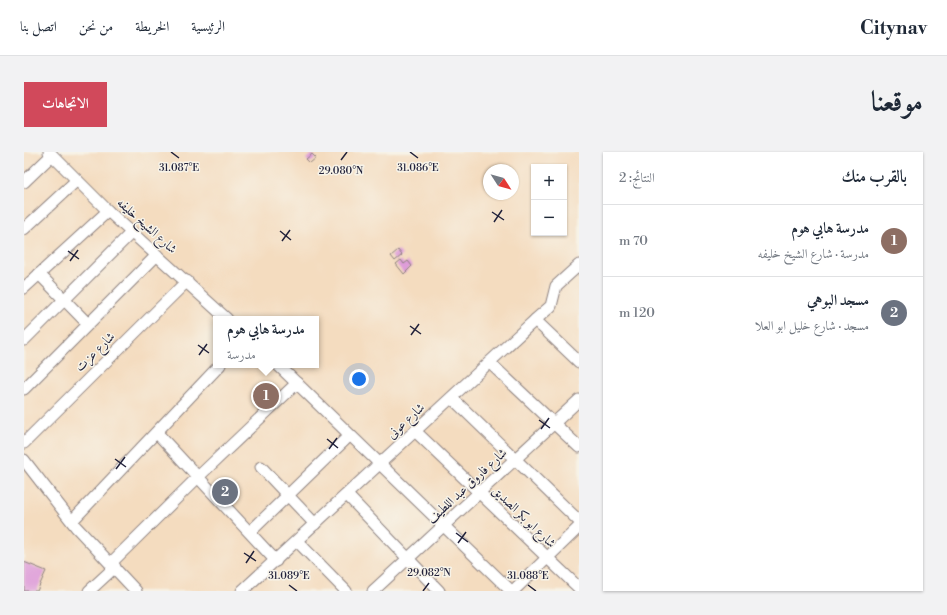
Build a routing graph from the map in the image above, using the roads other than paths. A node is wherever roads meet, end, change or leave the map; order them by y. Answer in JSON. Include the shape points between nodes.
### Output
{"nodes":[{"id":1,"x":51,"y":153,"type":"edge"},
{"id":2,"x":77,"y":180,"type":"junction"},
{"id":3,"x":24,"y":182,"type":"edge"},
{"id":4,"x":108,"y":211,"type":"junction"},
{"id":5,"x":24,"y":230,"type":"edge"},
{"id":6,"x":132,"y":232,"type":"junction"},
{"id":7,"x":156,"y":255,"type":"junction"},
{"id":8,"x":579,"y":265,"type":"edge"},
{"id":9,"x":39,"y":274,"type":"junction"},
{"id":10,"x":187,"y":281,"type":"junction"},
{"id":11,"x":24,"y":288,"type":"edge"},
{"id":12,"x":64,"y":300,"type":"junction"},
{"id":13,"x":225,"y":316,"type":"edge"},
{"id":14,"x":535,"y":320,"type":"junction"},
{"id":15,"x":88,"y":324,"type":"junction"},
{"id":16,"x":24,"y":340,"type":"edge"},
{"id":17,"x":579,"y":362,"type":"edge"},
{"id":18,"x":490,"y":363,"type":"junction"},
{"id":19,"x":217,"y":368,"type":"edge"},
{"id":20,"x":281,"y":368,"type":"edge"},
{"id":21,"x":297,"y":383,"type":"junction"},
{"id":22,"x":24,"y":389,"type":"edge"},
{"id":23,"x":452,"y":398,"type":"junction"},
{"id":24,"x":579,"y":400,"type":"edge"},
{"id":25,"x":554,"y":423,"type":"junction"},
{"id":26,"x":415,"y":432,"type":"junction"},
{"id":27,"x":157,"y":433,"type":"junction"},
{"id":28,"x":350,"y":435,"type":"junction"},
{"id":29,"x":24,"y":443,"type":"edge"},
{"id":30,"x":579,"y":447,"type":"edge"},
{"id":31,"x":515,"y":459,"type":"junction"},
{"id":32,"x":24,"y":460,"type":"edge"},
{"id":33,"x":380,"y":464,"type":"junction"},
{"id":34,"x":261,"y":467,"type":"dead end"},
{"id":35,"x":198,"y":477,"type":"junction"},
{"id":36,"x":479,"y":493,"type":"junction"},
{"id":37,"x":288,"y":495,"type":"junction"},
{"id":38,"x":347,"y":495,"type":"junction"},
{"id":39,"x":72,"y":521,"type":"junction"},
{"id":40,"x":579,"y":521,"type":"edge"},
{"id":41,"x":315,"y":524,"type":"junction"},
{"id":42,"x":444,"y":527,"type":"junction"},
{"id":43,"x":579,"y":527,"type":"edge"},
{"id":44,"x":250,"y":532,"type":"junction"},
{"id":45,"x":297,"y":541,"type":"junction"},
{"id":46,"x":547,"y":558,"type":"junction"},
{"id":47,"x":408,"y":560,"type":"junction"},
{"id":48,"x":276,"y":561,"type":"junction"},
{"id":49,"x":113,"y":565,"type":"junction"},
{"id":50,"x":579,"y":588,"type":"edge"},
{"id":51,"x":247,"y":589,"type":"edge"},
{"id":52,"x":89,"y":591,"type":"edge"},
{"id":53,"x":136,"y":591,"type":"edge"},
{"id":54,"x":346,"y":591,"type":"edge"},
{"id":55,"x":373,"y":591,"type":"edge"},
{"id":56,"x":439,"y":591,"type":"edge"},
{"id":57,"x":512,"y":591,"type":"edge"}],
"edges":[{"from":1,"to":2,"type":"street","name":"شارع الشيخ خليفه"},
{"from":1,"to":3,"type":"street"},
{"from":2,"to":4,"type":"street","name":"شارع الشيخ خليفه"},
{"from":2,"to":5,"type":"street"},
{"from":4,"to":6,"type":"street","name":"شارع الشيخ خليفه"},
{"from":4,"to":9,"type":"street"},
{"from":6,"to":7,"type":"street","name":"شارع الشيخ خليفه"},
{"from":6,"to":12,"type":"street"},
{"from":7,"to":10,"type":"street","name":"شارع الشيخ خليفه"},
{"from":7,"to":15,"type":"street"},
{"from":8,"to":14,"type":"street","name":"شارع عونى","via":[[556,286],[550,306]]},
{"from":9,"to":11,"type":"street"},
{"from":9,"to":12,"type":"street"},
{"from":10,"to":13,"type":"street","name":"شارع الشيخ خليفه"},
{"from":10,"to":29,"type":"street","name":"شارع عزت"},
{"from":12,"to":15,"type":"street"},
{"from":12,"to":16,"type":"street"},
{"from":14,"to":17,"type":"street"},
{"from":14,"to":18,"type":"street","name":"شارع عونى"},
{"from":15,"to":22,"type":"street"},
{"from":18,"to":23,"type":"street","name":"شارع عونى"},
{"from":18,"to":25,"type":"street"},
{"from":19,"to":27,"type":"street"},
{"from":20,"to":21,"type":"street"},
{"from":21,"to":28,"type":"street"},
{"from":21,"to":35,"type":"street"},
{"from":23,"to":26,"type":"street","name":"شارع عونى"},
{"from":23,"to":31,"type":"street"},
{"from":24,"to":25,"type":"street","name":"شارع فاروق عبد اللطيف"},
{"from":25,"to":30,"type":"street"},
{"from":25,"to":31,"type":"street","name":"شارع فاروق عبد اللطيف"},
{"from":26,"to":33,"type":"street","name":"شارع عونى"},
{"from":26,"to":36,"type":"street","name":"شارع ابو بكر الصديق"},
{"from":27,"to":35,"type":"street"},
{"from":27,"to":39,"type":"street"},
{"from":28,"to":33,"type":"street"},
{"from":28,"to":37,"type":"street"},
{"from":31,"to":36,"type":"street","name":"شارع فاروق عبد اللطيف"},
{"from":31,"to":40,"type":"street"},
{"from":32,"to":39,"type":"street"},
{"from":33,"to":38,"type":"street","name":"شارع عونى"},
{"from":33,"to":42,"type":"street"},
{"from":34,"to":37,"type":"street"},
{"from":35,"to":44,"type":"street"},
{"from":35,"to":49,"type":"street"},
{"from":36,"to":42,"type":"street","name":"شارع فاروق عبد اللطيف"},
{"from":36,"to":46,"type":"street","name":"شارع ابو بكر الصديق"},
{"from":37,"to":41,"type":"street"},
{"from":37,"to":44,"type":"street"},
{"from":38,"to":41,"type":"street","name":"شارع عونى"},
{"from":38,"to":47,"type":"street"},
{"from":39,"to":49,"type":"street"},
{"from":41,"to":45,"type":"street","name":"شارع عونى"},
{"from":42,"to":47,"type":"street","name":"شارع فاروق عبد اللطيف"},
{"from":42,"to":57,"type":"street"},
{"from":43,"to":46,"type":"street"},
{"from":44,"to":48,"type":"street"},
{"from":45,"to":48,"type":"street","name":"شارع عونى"},
{"from":45,"to":54,"type":"street"},
{"from":46,"to":50,"type":"street","name":"شارع ابو بكر الصديق"},
{"from":46,"to":57,"type":"street"},
{"from":47,"to":55,"type":"street","name":"شارع فاروق عبد اللطيف"},
{"from":47,"to":56,"type":"street"},
{"from":48,"to":51,"type":"street","name":"شارع عونى"},
{"from":49,"to":52,"type":"street"},
{"from":49,"to":53,"type":"street"}]}
